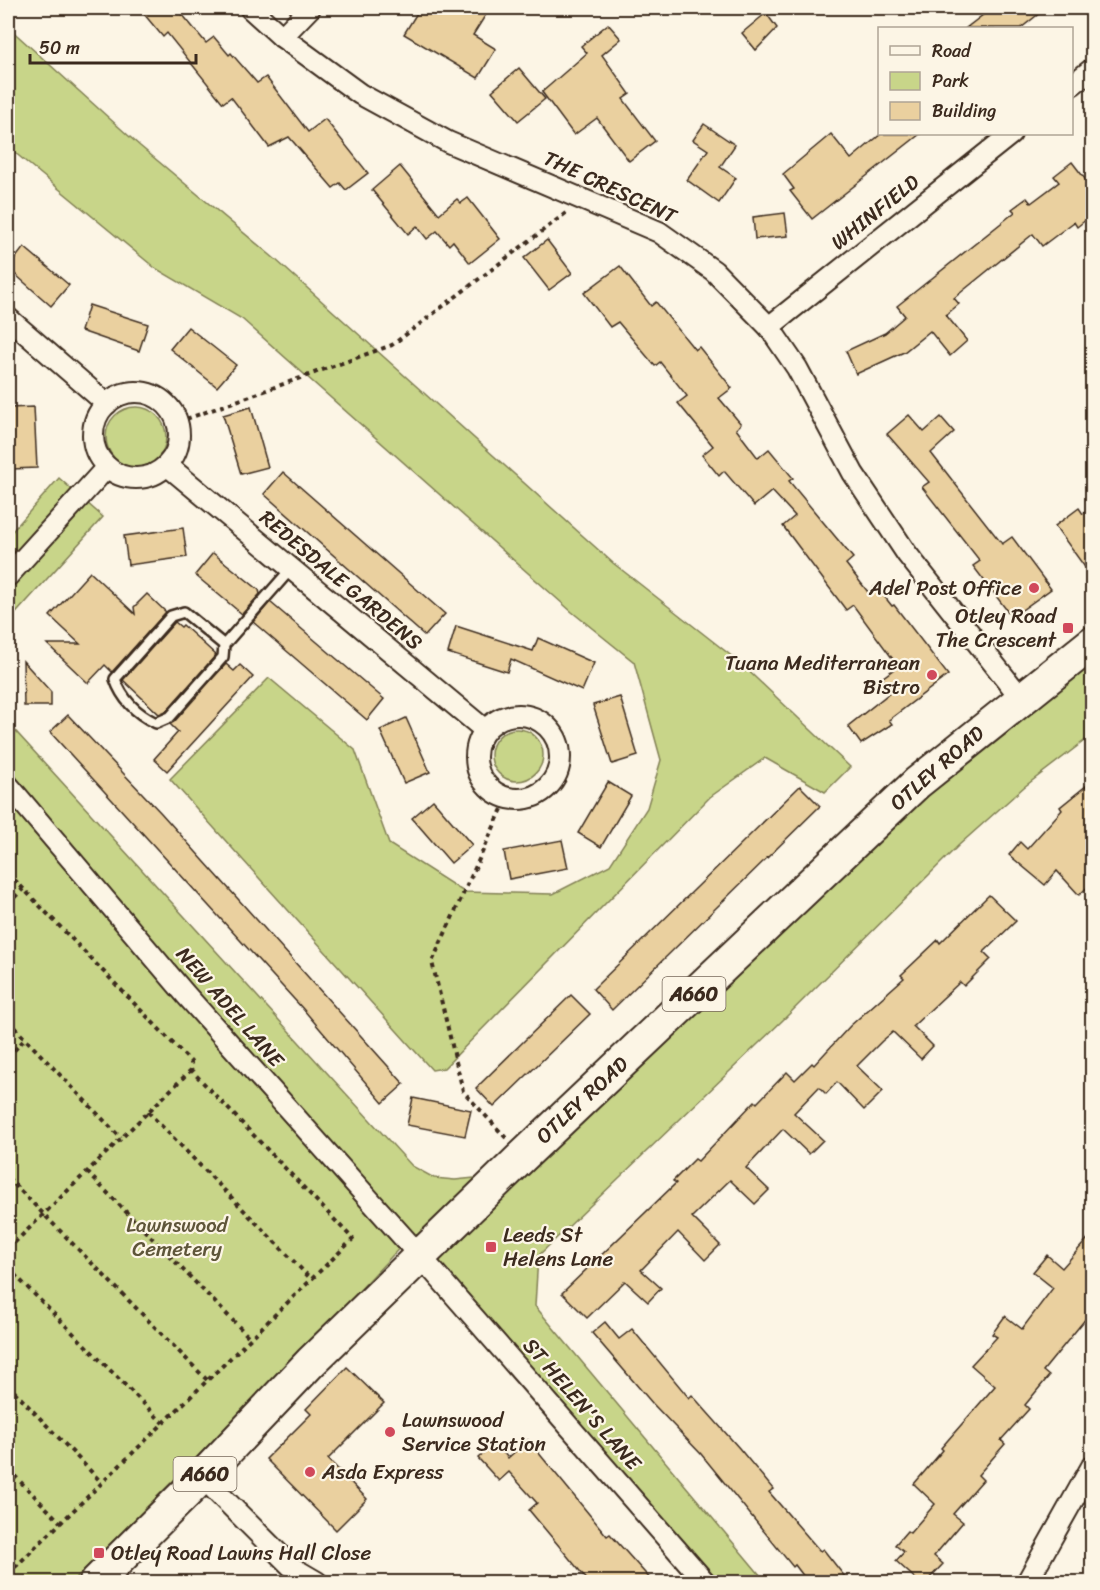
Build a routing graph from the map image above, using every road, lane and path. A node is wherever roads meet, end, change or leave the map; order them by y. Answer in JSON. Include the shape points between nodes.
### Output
{"nodes":[{"id":1,"x":250,"y":8,"type":"edge"},
{"id":2,"x":310,"y":8,"type":"edge"},
{"id":3,"x":282,"y":37,"type":"junction"},
{"id":4,"x":1092,"y":69,"type":"edge"},
{"id":5,"x":1073,"y":83,"type":"edge"},
{"id":6,"x":1010,"y":135,"type":"edge"},
{"id":7,"x":584,"y":200,"type":"junction"},
{"id":8,"x":8,"y":318,"type":"edge"},
{"id":9,"x":769,"y":327,"type":"junction"},
{"id":10,"x":107,"y":404,"type":"junction"},
{"id":11,"x":178,"y":422,"type":"junction"},
{"id":12,"x":168,"y":466,"type":"junction"},
{"id":13,"x":106,"y":467,"type":"junction"},
{"id":14,"x":290,"y":570,"type":"junction"},
{"id":15,"x":8,"y":576,"type":"edge"},
{"id":16,"x":1092,"y":643,"type":"edge"},
{"id":17,"x":224,"y":645,"type":"junction"},
{"id":18,"x":1021,"y":698,"type":"junction"},
{"id":19,"x":485,"y":730,"type":"junction"},
{"id":20,"x":8,"y":785,"type":"edge"},
{"id":21,"x":507,"y":798,"type":"junction"},
{"id":22,"x":8,"y":873,"type":"edge"},
{"id":23,"x":23,"y":889,"type":"junction"},
{"id":24,"x":8,"y":904,"type":"edge"},
{"id":25,"x":8,"y":1021,"type":"edge"},
{"id":26,"x":25,"y":1039,"type":"junction"},
{"id":27,"x":8,"y":1057,"type":"edge"},
{"id":28,"x":191,"y":1070,"type":"junction"},
{"id":29,"x":148,"y":1112,"type":"junction"},
{"id":30,"x":121,"y":1138,"type":"junction"},
{"id":31,"x":522,"y":1157,"type":"junction"},
{"id":32,"x":87,"y":1172,"type":"junction"},
{"id":33,"x":8,"y":1178,"type":"edge"},
{"id":34,"x":44,"y":1215,"type":"junction"},
{"id":35,"x":8,"y":1249,"type":"edge"},
{"id":36,"x":421,"y":1258,"type":"junction"},
{"id":37,"x":8,"y":1268,"type":"edge"},
{"id":38,"x":311,"y":1279,"type":"junction"},
{"id":39,"x":250,"y":1339,"type":"junction"},
{"id":40,"x":208,"y":1381,"type":"junction"},
{"id":41,"x":8,"y":1385,"type":"edge"},
{"id":42,"x":163,"y":1423,"type":"junction"},
{"id":43,"x":1092,"y":1466,"type":"edge"},
{"id":44,"x":8,"y":1469,"type":"edge"},
{"id":45,"x":202,"y":1477,"type":"junction"},
{"id":46,"x":101,"y":1482,"type":"junction"},
{"id":47,"x":60,"y":1522,"type":"junction"},
{"id":48,"x":8,"y":1574,"type":"edge"},
{"id":49,"x":96,"y":1582,"type":"edge"},
{"id":50,"x":317,"y":1582,"type":"edge"},
{"id":51,"x":705,"y":1582,"type":"edge"},
{"id":52,"x":1028,"y":1582,"type":"edge"}],
"edges":[{"from":1,"to":3,"type":"street","name":"THE CRESCENT"},
{"from":2,"to":3,"type":"street"},
{"from":3,"to":7,"type":"street","name":"THE CRESCENT","via":[[360,94],[438,137]]},
{"from":4,"to":5,"type":"street"},
{"from":6,"to":9,"type":"street","name":"WHINFIELD"},
{"from":7,"to":9,"type":"street","name":"THE CRESCENT","via":[[658,232],[714,271]]},
{"from":7,"to":11,"type":"path","via":[[392,345]]},
{"from":8,"to":10,"type":"street"},
{"from":9,"to":18,"type":"street","name":"THE CRESCENT","via":[[797,369],[853,473],[901,545]]},
{"from":10,"to":11,"type":"street","via":[[119,395],[151,394],[172,411]]},
{"from":10,"to":13,"type":"street","via":[[94,425],[95,448]]},
{"from":11,"to":12,"type":"street","via":[[178,447]]},
{"from":12,"to":13,"type":"street","via":[[142,478],[121,476]]},
{"from":12,"to":14,"type":"street","name":"REDESDALE GARDENS"},
{"from":13,"to":15,"type":"street"},
{"from":14,"to":17,"type":"lane"},
{"from":14,"to":19,"type":"street","name":"REDESDALE GARDENS"},
{"from":16,"to":18,"type":"highway","name":"OTLEY ROAD","number":"A660"},
{"from":17,"to":17,"type":"lane","via":[[223,657],[170,717],[156,723],[120,694],[115,679],[171,616],[184,612]]},
{"from":18,"to":31,"type":"highway","name":"OTLEY ROAD","number":"A660","via":[[917,783]]},
{"from":19,"to":21,"type":"street","via":[[479,740],[476,765],[493,792]]},
{"from":19,"to":21,"type":"street","via":[[496,720],[525,715],[539,719],[560,747],[559,769],[547,788],[529,798]]},
{"from":20,"to":36,"type":"street","name":"NEW ADEL LANE","via":[[186,995]]},
{"from":21,"to":31,"type":"path","via":[[432,962],[463,1091]]},
{"from":22,"to":23,"type":"path"},
{"from":23,"to":24,"type":"path"},
{"from":23,"to":28,"type":"path","via":[[192,1062]]},
{"from":25,"to":26,"type":"path"},
{"from":26,"to":27,"type":"path"},
{"from":26,"to":30,"type":"path"},
{"from":28,"to":29,"type":"path"},
{"from":28,"to":38,"type":"path","via":[[352,1239]]},
{"from":29,"to":30,"type":"path"},
{"from":29,"to":38,"type":"path"},
{"from":30,"to":32,"type":"path"},
{"from":31,"to":36,"type":"highway","name":"OTLEY ROAD","number":"A660"},
{"from":32,"to":34,"type":"path"},
{"from":32,"to":39,"type":"path"},
{"from":33,"to":34,"type":"path"},
{"from":34,"to":35,"type":"path"},
{"from":34,"to":40,"type":"path"},
{"from":36,"to":45,"type":"highway","name":"OTLEY ROAD","number":"A660","via":[[310,1362]]},
{"from":36,"to":51,"type":"street","name":"ST HELEN'S LANE"},
{"from":37,"to":42,"type":"path"},
{"from":38,"to":39,"type":"path"},
{"from":39,"to":40,"type":"path"},
{"from":40,"to":42,"type":"path"},
{"from":41,"to":46,"type":"path"},
{"from":42,"to":46,"type":"path"},
{"from":43,"to":52,"type":"street"},
{"from":44,"to":47,"type":"path"},
{"from":45,"to":49,"type":"highway","name":"OTLEY ROAD","number":"A660"},
{"from":45,"to":50,"type":"street","via":[[293,1568]]},
{"from":46,"to":47,"type":"path"},
{"from":47,"to":48,"type":"path"}]}
